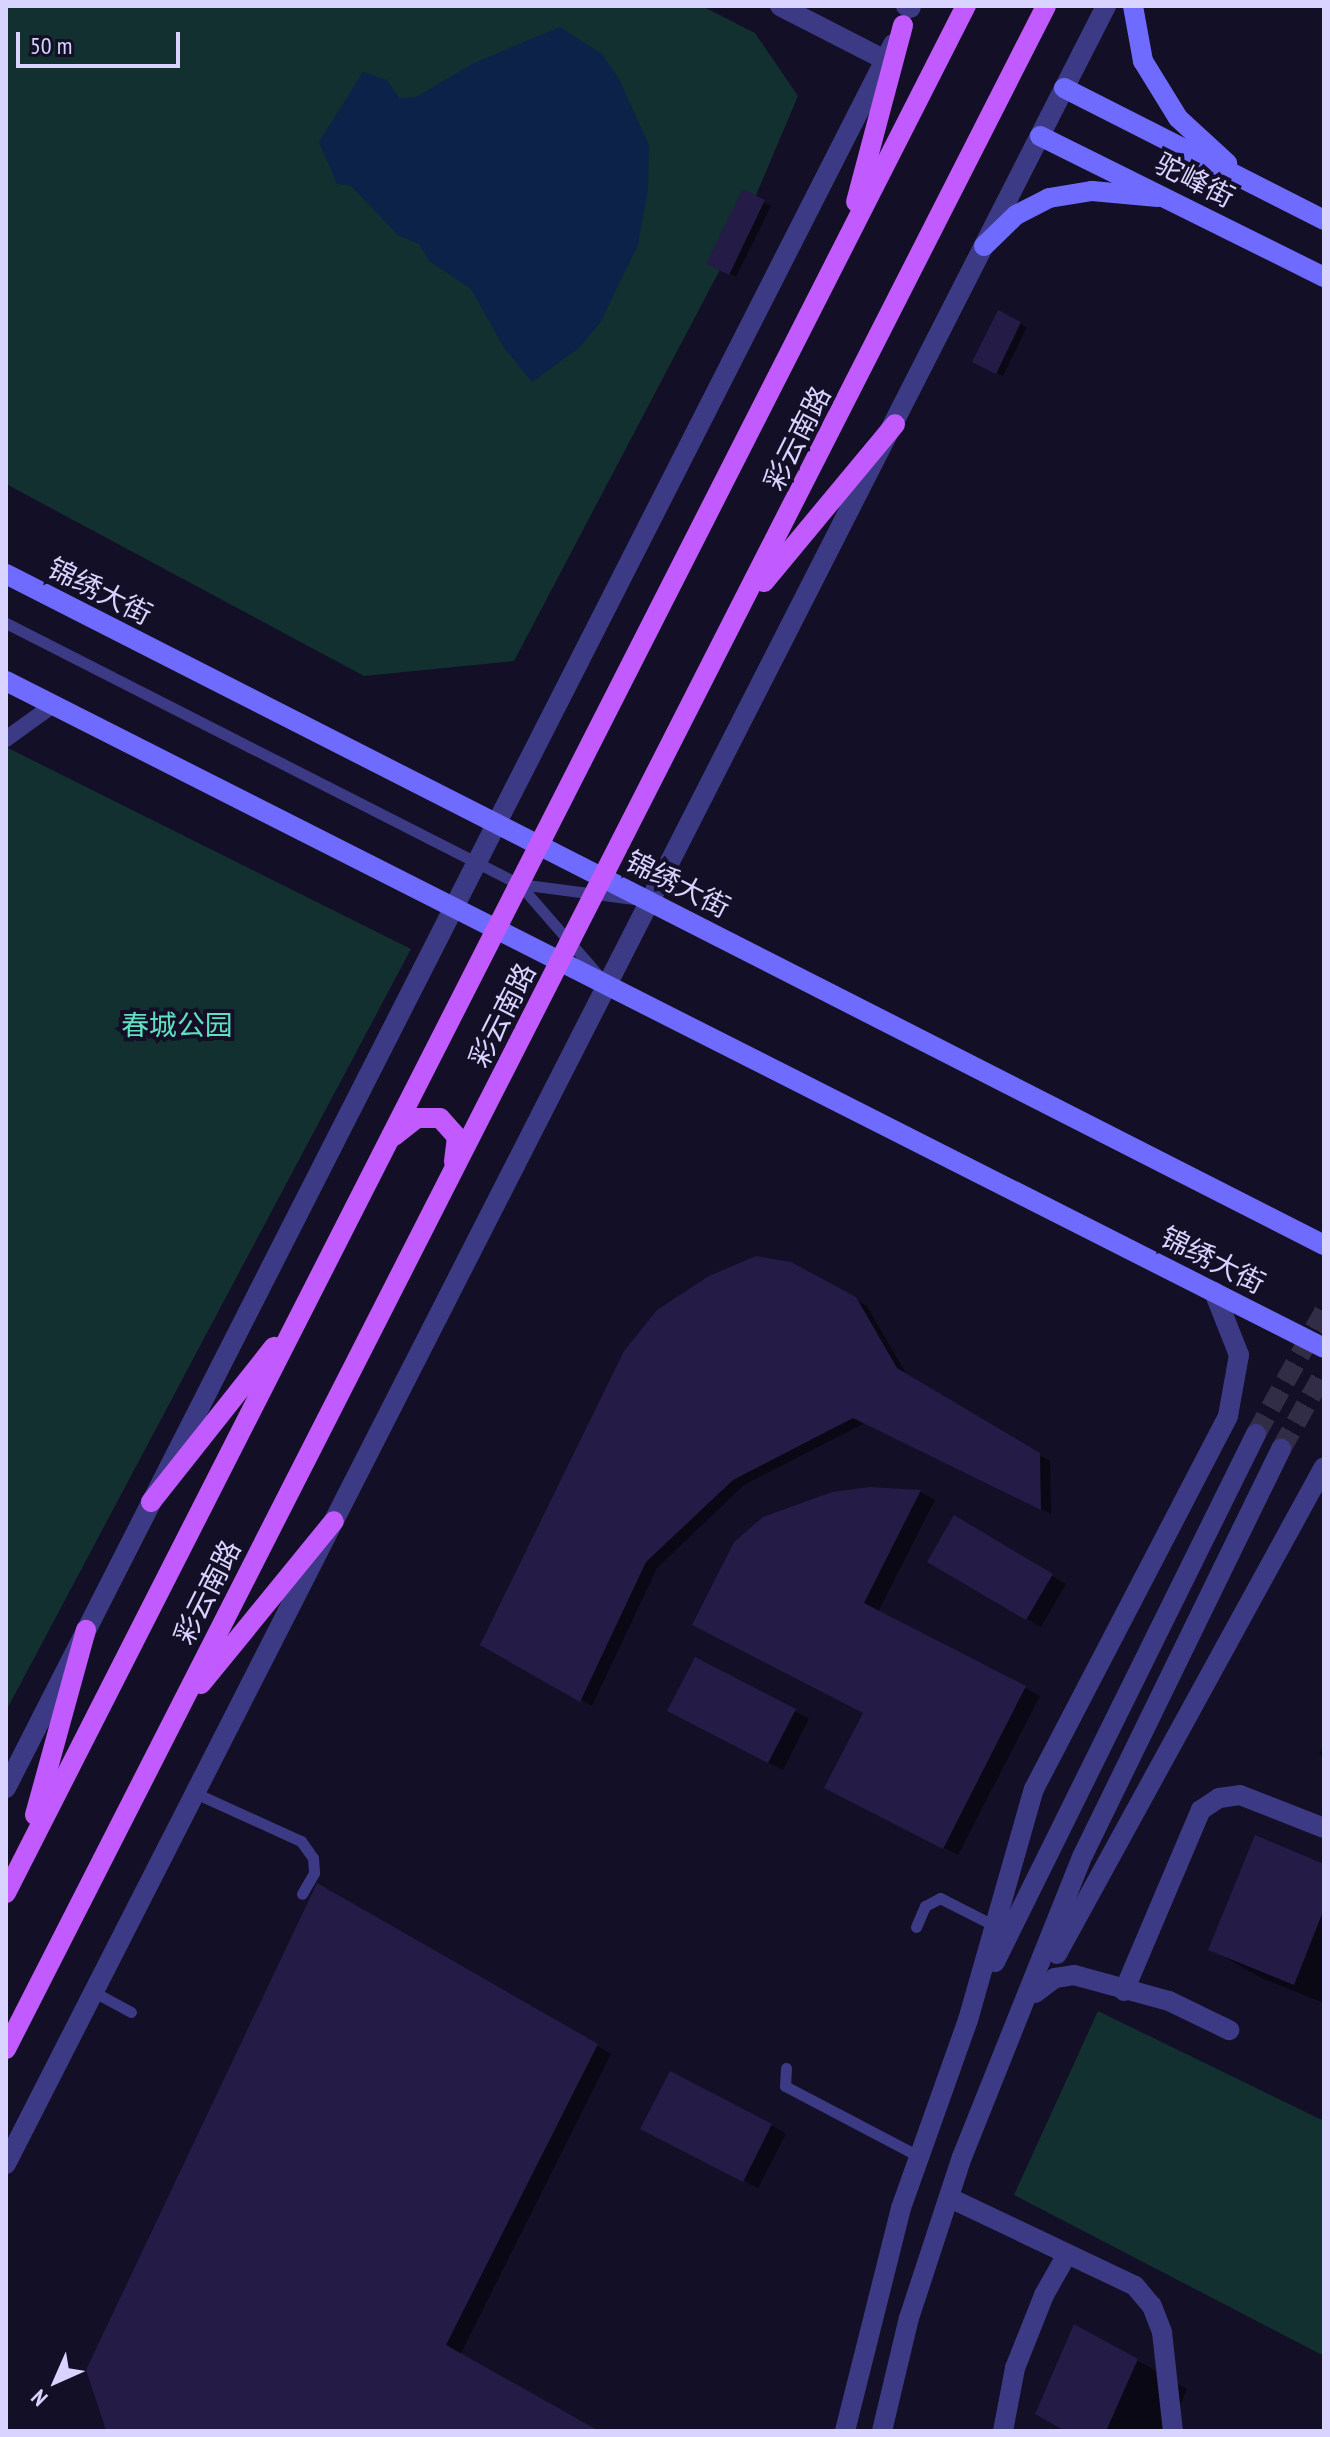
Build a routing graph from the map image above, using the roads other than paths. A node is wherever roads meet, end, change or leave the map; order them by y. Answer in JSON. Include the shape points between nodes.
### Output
{"nodes":[{"id":1,"x":780,"y":6,"type":"edge"},
{"id":2,"x":966,"y":6,"type":"edge"},
{"id":3,"x":1046,"y":6,"type":"edge"},
{"id":4,"x":1106,"y":6,"type":"edge"},
{"id":5,"x":1133,"y":6,"type":"edge"},
{"id":6,"x":908,"y":11,"type":"edge"},
{"id":7,"x":885,"y":60,"type":"junction"},
{"id":8,"x":1064,"y":88,"type":"junction"},
{"id":9,"x":1040,"y":136,"type":"junction"},
{"id":10,"x":1244,"y":179,"type":"junction"},
{"id":11,"x":1170,"y":198,"type":"junction"},
{"id":12,"x":1324,"y":220,"type":"edge"},
{"id":13,"x":846,"y":242,"type":"junction"},
{"id":14,"x":984,"y":246,"type":"junction"},
{"id":15,"x":1324,"y":277,"type":"edge"},
{"id":16,"x":895,"y":424,"type":"junction"},
{"id":17,"x":6,"y":574,"type":"edge"},
{"id":18,"x":741,"y":610,"type":"junction"},
{"id":19,"x":6,"y":623,"type":"edge"},
{"id":20,"x":6,"y":681,"type":"edge"},
{"id":21,"x":53,"y":705,"type":"junction"},
{"id":22,"x":6,"y":739,"type":"edge"},
{"id":23,"x":496,"y":824,"type":"junction"},
{"id":24,"x":539,"y":845,"type":"junction"},
{"id":25,"x":477,"y":862,"type":"junction"},
{"id":26,"x":519,"y":884,"type":"junction"},
{"id":27,"x":599,"y":886,"type":"junction"},
{"id":28,"x":650,"y":901,"type":"junction"},
{"id":29,"x":454,"y":908,"type":"junction"},
{"id":30,"x":496,"y":929,"type":"junction"},
{"id":31,"x":570,"y":942,"type":"junction"},
{"id":32,"x":560,"y":962,"type":"junction"},
{"id":33,"x":607,"y":985,"type":"junction"},
{"id":34,"x":388,"y":1142,"type":"junction"},
{"id":35,"x":450,"y":1177,"type":"junction"},
{"id":36,"x":1324,"y":1245,"type":"edge"},
{"id":37,"x":1214,"y":1292,"type":"junction"},
{"id":38,"x":301,"y":1313,"type":"junction"},
{"id":39,"x":1324,"y":1348,"type":"edge"},
{"id":40,"x":1256,"y":1434,"type":"tunnel mouth"},
{"id":41,"x":1281,"y":1449,"type":"tunnel mouth"},
{"id":42,"x":1324,"y":1467,"type":"edge"},
{"id":43,"x":151,"y":1502,"type":"junction"},
{"id":44,"x":334,"y":1521,"type":"junction"},
{"id":45,"x":86,"y":1630,"type":"junction"},
{"id":46,"x":176,"y":1715,"type":"junction"},
{"id":47,"x":6,"y":1788,"type":"edge"},
{"id":48,"x":195,"y":1793,"type":"junction"},
{"id":49,"x":1324,"y":1828,"type":"edge"},
{"id":50,"x":24,"y":1858,"type":"junction"},
{"id":51,"x":6,"y":1893,"type":"edge"},
{"id":52,"x":302,"y":1894,"type":"dead end"},
{"id":53,"x":995,"y":1926,"type":"junction"},
{"id":54,"x":916,"y":1927,"type":"dead end"},
{"id":55,"x":1124,"y":1991,"type":"junction"},
{"id":56,"x":94,"y":1992,"type":"junction"},
{"id":57,"x":1035,"y":1993,"type":"junction"},
{"id":58,"x":131,"y":2012,"type":"dead end"},
{"id":59,"x":1022,"y":2017,"type":"junction"},
{"id":60,"x":968,"y":2020,"type":"junction"},
{"id":61,"x":1229,"y":2030,"type":"dead end"},
{"id":62,"x":6,"y":2049,"type":"edge"},
{"id":63,"x":786,"y":2068,"type":"dead end"},
{"id":64,"x":920,"y":2157,"type":"junction"},
{"id":65,"x":6,"y":2164,"type":"edge"},
{"id":66,"x":950,"y":2198,"type":"junction"},
{"id":67,"x":1066,"y":2256,"type":"junction"},
{"id":68,"x":845,"y":2431,"type":"edge"},
{"id":69,"x":882,"y":2431,"type":"edge"},
{"id":70,"x":1003,"y":2431,"type":"edge"},
{"id":71,"x":1173,"y":2431,"type":"edge"}],
"edges":[{"from":1,"to":7,"type":"street"},
{"from":2,"to":13,"type":"main road","name":"彩云南路"},
{"from":3,"to":18,"type":"main road","name":"彩云南路"},
{"from":4,"to":8,"type":"street"},
{"from":5,"to":10,"type":"main road","via":[[1143,61],[1178,118]]},
{"from":6,"to":7,"type":"street"},
{"from":6,"to":13,"type":"main road"},
{"from":7,"to":23,"type":"street"},
{"from":8,"to":9,"type":"street"},
{"from":8,"to":10,"type":"main road","name":"驼峰街"},
{"from":9,"to":11,"type":"main road","name":"驼峰街"},
{"from":9,"to":14,"type":"street"},
{"from":10,"to":12,"type":"main road","name":"驼峰街"},
{"from":11,"to":14,"type":"main road","via":[[1092,191],[1049,198],[1016,215]]},
{"from":11,"to":15,"type":"main road","name":"驼峰街"},
{"from":13,"to":24,"type":"main road","name":"彩云南路"},
{"from":14,"to":16,"type":"street"},
{"from":16,"to":18,"type":"main road"},
{"from":16,"to":28,"type":"street"},
{"from":17,"to":23,"type":"main road","name":"锦绣大街"},
{"from":18,"to":27,"type":"main road","name":"彩云南路"},
{"from":19,"to":25,"type":"lane"},
{"from":20,"to":21,"type":"main road","name":"锦绣大街"},
{"from":21,"to":22,"type":"street"},
{"from":21,"to":29,"type":"main road","name":"锦绣大街"},
{"from":23,"to":24,"type":"main road","name":"锦绣大街"},
{"from":23,"to":25,"type":"street"},
{"from":24,"to":26,"type":"main road","name":"彩云南路"},
{"from":24,"to":27,"type":"main road","name":"锦绣大街"},
{"from":25,"to":26,"type":"lane"},
{"from":25,"to":29,"type":"street"},
{"from":26,"to":27,"type":"lane"},
{"from":26,"to":30,"type":"main road","name":"彩云南路"},
{"from":26,"to":31,"type":"lane"},
{"from":27,"to":28,"type":"main road","name":"锦绣大街"},
{"from":27,"to":31,"type":"main road","name":"彩云南路"},
{"from":28,"to":33,"type":"street"},
{"from":28,"to":36,"type":"main road","name":"锦绣大街"},
{"from":29,"to":30,"type":"main road","name":"锦绣大街"},
{"from":29,"to":43,"type":"street"},
{"from":30,"to":32,"type":"main road","name":"锦绣大街"},
{"from":30,"to":34,"type":"main road","name":"彩云南路"},
{"from":31,"to":32,"type":"main road","name":"彩云南路"},
{"from":31,"to":33,"type":"lane"},
{"from":32,"to":33,"type":"main road","name":"锦绣大街"},
{"from":32,"to":35,"type":"main road","name":"彩云南路"},
{"from":33,"to":37,"type":"main road","name":"锦绣大街"},
{"from":33,"to":44,"type":"street"},
{"from":34,"to":35,"type":"main road","via":[[417,1118],[440,1118],[457,1137]]},
{"from":34,"to":38,"type":"main road","name":"彩云南路"},
{"from":35,"to":46,"type":"main road","name":"彩云南路"},
{"from":37,"to":39,"type":"main road","name":"锦绣大街"},
{"from":37,"to":53,"type":"street","via":[[1239,1355],[1228,1416],[1034,1789]]},
{"from":38,"to":43,"type":"main road"},
{"from":38,"to":50,"type":"main road","name":"彩云南路"},
{"from":40,"to":60,"type":"street"},
{"from":41,"to":59,"type":"street","via":[[1083,1855]]},
{"from":42,"to":57,"type":"street"},
{"from":43,"to":45,"type":"street"},
{"from":44,"to":46,"type":"main road"},
{"from":44,"to":48,"type":"street"},
{"from":45,"to":47,"type":"street"},
{"from":45,"to":50,"type":"main road"},
{"from":46,"to":62,"type":"main road","name":"彩云南路"},
{"from":48,"to":52,"type":"lane","via":[[301,1841],[313,1858],[314,1873]]},
{"from":48,"to":56,"type":"street"},
{"from":49,"to":55,"type":"street","via":[[1240,1795],[1219,1798],[1201,1810]]},
{"from":50,"to":51,"type":"main road","name":"彩云南路"},
{"from":53,"to":54,"type":"lane","via":[[940,1898],[925,1906]]},
{"from":53,"to":60,"type":"street"},
{"from":55,"to":57,"type":"street","via":[[1074,1975],[1055,1978]]},
{"from":55,"to":61,"type":"street","via":[[1169,2001]]},
{"from":56,"to":58,"type":"lane"},
{"from":56,"to":65,"type":"street"},
{"from":57,"to":59,"type":"street"},
{"from":59,"to":66,"type":"street"},
{"from":60,"to":64,"type":"street"},
{"from":63,"to":64,"type":"lane","via":[[785,2086]]},
{"from":64,"to":68,"type":"street","via":[[901,2208]]},
{"from":66,"to":67,"type":"street"},
{"from":66,"to":69,"type":"street","via":[[909,2318]]},
{"from":67,"to":70,"type":"street","via":[[1015,2368]]},
{"from":67,"to":71,"type":"street","via":[[1135,2286],[1152,2306],[1168,2355]]}]}
